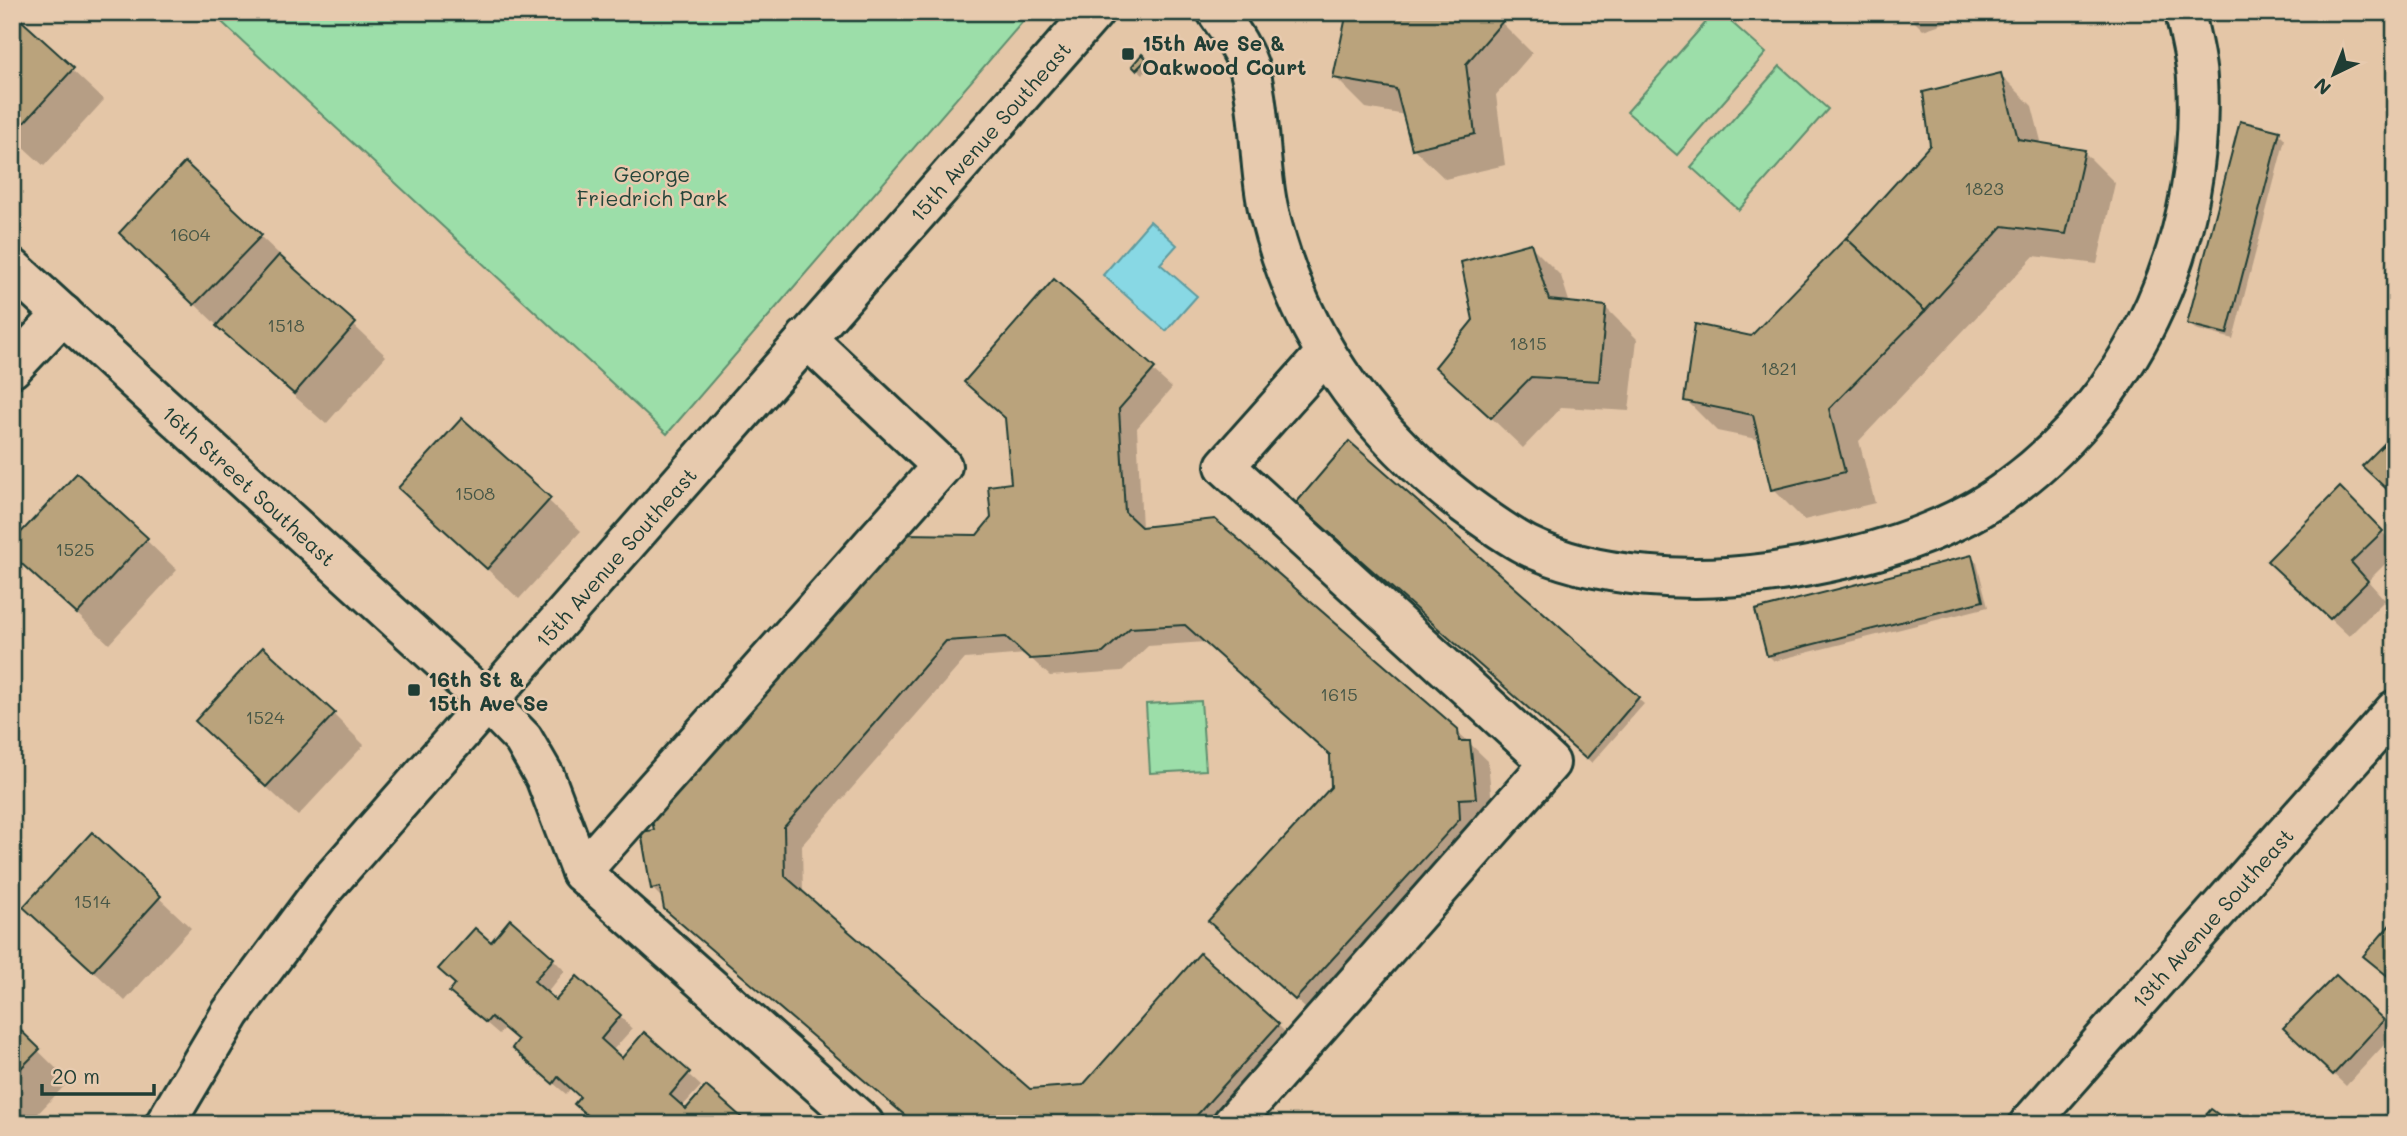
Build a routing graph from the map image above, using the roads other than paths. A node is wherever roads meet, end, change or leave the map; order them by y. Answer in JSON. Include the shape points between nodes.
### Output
{"nodes":[{"id":1,"x":1094,"y":12,"type":"edge"},
{"id":2,"x":1217,"y":12,"type":"edge"},
{"id":3,"x":2185,"y":12,"type":"edge"},
{"id":4,"x":12,"y":268,"type":"edge"},
{"id":5,"x":63,"y":314,"type":"junction"},
{"id":6,"x":806,"y":338,"type":"junction"},
{"id":7,"x":1325,"y":354,"type":"junction"},
{"id":8,"x":12,"y":368,"type":"edge"},
{"id":9,"x":486,"y":701,"type":"junction"},
{"id":10,"x":2395,"y":710,"type":"edge"},
{"id":11,"x":581,"y":872,"type":"junction"},
{"id":12,"x":165,"y":1124,"type":"edge"},
{"id":13,"x":864,"y":1124,"type":"edge"},
{"id":14,"x":1231,"y":1124,"type":"edge"},
{"id":15,"x":2029,"y":1124,"type":"edge"}],
"edges":[{"from":1,"to":6,"type":"street","name":"15th Avenue Southeast"},
{"from":2,"to":7,"type":"street","via":[[1250,66],[1269,212],[1303,316]]},
{"from":3,"to":7,"type":"street","via":[[2197,75],[2190,196],[2173,264],[2144,334],[2100,400],[2012,487],[1959,518],[1909,538],[1790,570],[1720,579],[1654,576],[1583,564],[1527,545],[1464,504],[1411,458],[1358,402]]},
{"from":4,"to":5,"type":"street","name":"16th Street Southeast"},
{"from":5,"to":8,"type":"street"},
{"from":5,"to":9,"type":"street","name":"16th Street Southeast"},
{"from":6,"to":9,"type":"street","name":"15th Avenue Southeast"},
{"from":6,"to":11,"type":"street","via":[[942,466]]},
{"from":7,"to":14,"type":"street","via":[[1225,466],[1550,763]]},
{"from":9,"to":11,"type":"street","name":"16th Street Southeast","via":[[523,739],[545,777]]},
{"from":9,"to":12,"type":"street","name":"15th Avenue Southeast","via":[[324,888],[232,1013]]},
{"from":10,"to":15,"type":"street","name":"13th Avenue Southeast"},
{"from":11,"to":13,"type":"street"}]}
